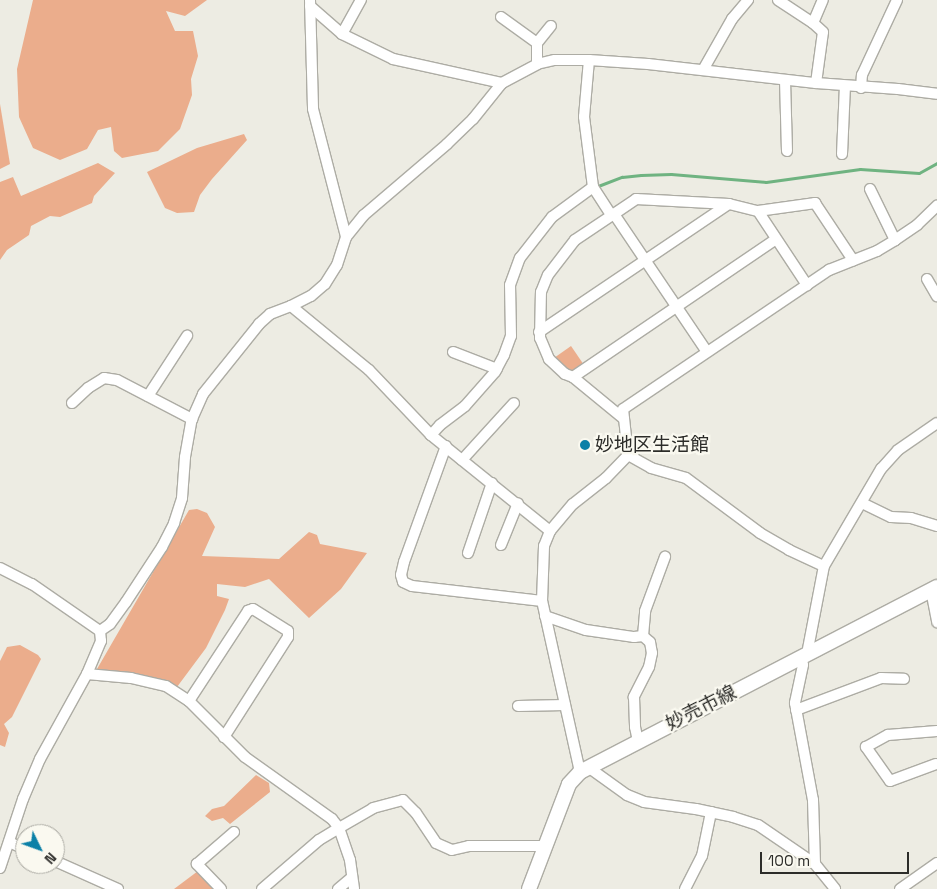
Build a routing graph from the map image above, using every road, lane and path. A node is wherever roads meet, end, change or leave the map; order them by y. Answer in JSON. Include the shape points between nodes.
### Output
{"nodes":[{"id":1,"x":361,"y":0,"type":"edge"},
{"id":2,"x":748,"y":0,"type":"edge"},
{"id":3,"x":778,"y":0,"type":"edge"},
{"id":4,"x":823,"y":0,"type":"edge"},
{"id":5,"x":898,"y":0,"type":"edge"},
{"id":6,"x":310,"y":3,"type":"edge"},
{"id":7,"x":501,"y":17,"type":"dead end"},
{"id":8,"x":813,"y":23,"type":"junction"},
{"id":9,"x":551,"y":26,"type":"dead end"},
{"id":10,"x":342,"y":34,"type":"junction"},
{"id":11,"x":538,"y":43,"type":"junction"},
{"id":12,"x":589,"y":60,"type":"junction"},
{"id":13,"x":538,"y":64,"type":"junction"},
{"id":14,"x":703,"y":70,"type":"junction"},
{"id":15,"x":785,"y":80,"type":"junction"},
{"id":16,"x":502,"y":83,"type":"junction"},
{"id":17,"x":816,"y":84,"type":"junction"},
{"id":18,"x":845,"y":86,"type":"junction"},
{"id":19,"x":861,"y":88,"type":"junction"},
{"id":20,"x":937,"y":94,"type":"edge"},
{"id":21,"x":787,"y":151,"type":"dead end"},
{"id":22,"x":842,"y":154,"type":"dead end"},
{"id":23,"x":593,"y":187,"type":"junction"},
{"id":24,"x":870,"y":189,"type":"dead end"},
{"id":25,"x":728,"y":204,"type":"junction"},
{"id":26,"x":937,"y":206,"type":"edge"},
{"id":27,"x":758,"y":211,"type":"junction"},
{"id":28,"x":612,"y":214,"type":"junction"},
{"id":29,"x":346,"y":237,"type":"junction"},
{"id":30,"x":776,"y":239,"type":"junction"},
{"id":31,"x":895,"y":240,"type":"junction"},
{"id":32,"x":853,"y":260,"type":"junction"},
{"id":33,"x":645,"y":261,"type":"junction"},
{"id":34,"x":927,"y":279,"type":"dead end"},
{"id":35,"x":807,"y":285,"type":"junction"},
{"id":36,"x":937,"y":296,"type":"edge"},
{"id":37,"x":291,"y":306,"type":"junction"},
{"id":38,"x":677,"y":307,"type":"junction"},
{"id":39,"x":540,"y":332,"type":"junction"},
{"id":40,"x":187,"y":336,"type":"dead end"},
{"id":41,"x":453,"y":352,"type":"dead end"},
{"id":42,"x":707,"y":352,"type":"junction"},
{"id":43,"x":497,"y":370,"type":"junction"},
{"id":44,"x":573,"y":377,"type":"junction"},
{"id":45,"x":148,"y":396,"type":"junction"},
{"id":46,"x":72,"y":403,"type":"dead end"},
{"id":47,"x":514,"y":403,"type":"dead end"},
{"id":48,"x":192,"y":419,"type":"junction"},
{"id":49,"x":624,"y":419,"type":"junction"},
{"id":50,"x":937,"y":423,"type":"edge"},
{"id":51,"x":431,"y":435,"type":"junction"},
{"id":52,"x":446,"y":446,"type":"junction"},
{"id":53,"x":628,"y":456,"type":"junction"},
{"id":54,"x":462,"y":460,"type":"junction"},
{"id":55,"x":492,"y":483,"type":"junction"},
{"id":56,"x":862,"y":503,"type":"junction"},
{"id":57,"x":518,"y":504,"type":"junction"},
{"id":58,"x":937,"y":526,"type":"edge"},
{"id":59,"x":550,"y":531,"type":"junction"},
{"id":60,"x":501,"y":545,"type":"dead end"},
{"id":61,"x":468,"y":553,"type":"dead end"},
{"id":62,"x":665,"y":556,"type":"dead end"},
{"id":63,"x":824,"y":566,"type":"junction"},
{"id":64,"x":0,"y":568,"type":"edge"},
{"id":65,"x":934,"y":589,"type":"edge"},
{"id":66,"x":542,"y":601,"type":"junction"},
{"id":67,"x":545,"y":616,"type":"junction"},
{"id":68,"x":937,"y":622,"type":"edge"},
{"id":69,"x":100,"y":631,"type":"junction"},
{"id":70,"x":643,"y":636,"type":"junction"},
{"id":71,"x":804,"y":656,"type":"junction"},
{"id":72,"x":87,"y":674,"type":"junction"},
{"id":73,"x":904,"y":679,"type":"dead end"},
{"id":74,"x":189,"y":701,"type":"junction"},
{"id":75,"x":565,"y":705,"type":"junction"},
{"id":76,"x":518,"y":706,"type":"dead end"},
{"id":77,"x":796,"y":710,"type":"junction"},
{"id":78,"x":937,"y":731,"type":"edge"},
{"id":79,"x":224,"y":737,"type":"junction"},
{"id":80,"x":638,"y":741,"type":"junction"},
{"id":81,"x":936,"y":764,"type":"edge"},
{"id":82,"x":584,"y":769,"type":"junction"},
{"id":83,"x":711,"y":812,"type":"junction"},
{"id":84,"x":339,"y":828,"type":"junction"},
{"id":85,"x":234,"y":832,"type":"dead end"},
{"id":86,"x":9,"y":842,"type":"junction"},
{"id":87,"x":15,"y":845,"type":"edge"},
{"id":88,"x":544,"y":846,"type":"junction"},
{"id":89,"x":937,"y":863,"type":"edge"},
{"id":90,"x":815,"y":864,"type":"junction"},
{"id":91,"x":65,"y":865,"type":"edge"},
{"id":92,"x":0,"y":868,"type":"edge"},
{"id":93,"x":353,"y":884,"type":"edge"},
{"id":94,"x":118,"y":889,"type":"edge"},
{"id":95,"x":221,"y":889,"type":"edge"},
{"id":96,"x":262,"y":889,"type":"edge"},
{"id":97,"x":338,"y":889,"type":"edge"},
{"id":98,"x":530,"y":889,"type":"edge"},
{"id":99,"x":685,"y":889,"type":"edge"},
{"id":100,"x":835,"y":889,"type":"edge"},
{"id":101,"x":900,"y":889,"type":"edge"}],
"edges":[{"from":1,"to":10,"type":"street"},
{"from":2,"to":14,"type":"street","via":[[732,19]]},
{"from":3,"to":8,"type":"street"},
{"from":4,"to":8,"type":"street"},
{"from":5,"to":19,"type":"street","via":[[862,75]]},
{"from":6,"to":10,"type":"street"},
{"from":6,"to":29,"type":"street","via":[[313,110]]},
{"from":7,"to":11,"type":"street"},
{"from":8,"to":17,"type":"street","via":[[823,32]]},
{"from":9,"to":11,"type":"street"},
{"from":10,"to":16,"type":"street","via":[[394,59]]},
{"from":11,"to":13,"type":"street"},
{"from":12,"to":13,"type":"street","via":[[555,60]]},
{"from":12,"to":14,"type":"street"},
{"from":12,"to":23,"type":"street","via":[[584,117]]},
{"from":13,"to":16,"type":"street"},
{"from":14,"to":15,"type":"street"},
{"from":15,"to":17,"type":"street"},
{"from":15,"to":21,"type":"street"},
{"from":16,"to":29,"type":"street","via":[[473,119],[364,215]]},
{"from":17,"to":18,"type":"street"},
{"from":18,"to":19,"type":"street"},
{"from":18,"to":22,"type":"street"},
{"from":19,"to":20,"type":"street"},
{"from":23,"to":28,"type":"street"},
{"from":23,"to":43,"type":"street","via":[[552,217],[520,258],[510,285],[510,336]]},
{"from":24,"to":31,"type":"street"},
{"from":25,"to":27,"type":"street"},
{"from":25,"to":28,"type":"street","via":[[636,199]]},
{"from":25,"to":33,"type":"street"},
{"from":26,"to":31,"type":"street"},
{"from":27,"to":30,"type":"street"},
{"from":27,"to":32,"type":"street","via":[[815,203]]},
{"from":28,"to":33,"type":"street"},
{"from":28,"to":39,"type":"street","via":[[575,240],[548,275],[541,292]]},
{"from":29,"to":37,"type":"street","via":[[337,265],[325,284]]},
{"from":30,"to":35,"type":"street"},
{"from":30,"to":38,"type":"street"},
{"from":31,"to":32,"type":"street"},
{"from":32,"to":35,"type":"street","via":[[829,270]]},
{"from":33,"to":38,"type":"street"},
{"from":33,"to":39,"type":"street"},
{"from":34,"to":36,"type":"street"},
{"from":35,"to":42,"type":"street"},
{"from":37,"to":48,"type":"street","via":[[270,314],[259,324],[208,387]]},
{"from":37,"to":51,"type":"street","via":[[369,370]]},
{"from":38,"to":42,"type":"street"},
{"from":38,"to":44,"type":"street"},
{"from":39,"to":44,"type":"street","via":[[549,359]]},
{"from":40,"to":45,"type":"street"},
{"from":41,"to":43,"type":"street"},
{"from":42,"to":49,"type":"street","via":[[623,409]]},
{"from":43,"to":51,"type":"street","via":[[465,406]]},
{"from":44,"to":49,"type":"street"},
{"from":45,"to":46,"type":"street","via":[[117,380],[104,378]]},
{"from":45,"to":48,"type":"street"},
{"from":47,"to":54,"type":"street"},
{"from":48,"to":69,"type":"street","via":[[182,498],[174,523],[126,602],[110,624]]},
{"from":49,"to":53,"type":"street"},
{"from":50,"to":56,"type":"street","via":[[898,450],[881,469]]},
{"from":51,"to":52,"type":"street"},
{"from":52,"to":54,"type":"street"},
{"from":52,"to":66,"type":"street","via":[[404,562],[403,582],[412,586]]},
{"from":53,"to":59,"type":"street","via":[[573,504]]},
{"from":53,"to":63,"type":"street","via":[[651,468],[686,478],[760,533]]},
{"from":54,"to":55,"type":"street"},
{"from":55,"to":57,"type":"street"},
{"from":55,"to":61,"type":"street"},
{"from":56,"to":58,"type":"street","via":[[891,517],[911,518]]},
{"from":56,"to":63,"type":"street"},
{"from":57,"to":59,"type":"street"},
{"from":57,"to":60,"type":"street"},
{"from":59,"to":66,"type":"street","via":[[544,546]]},
{"from":62,"to":70,"type":"street","via":[[645,611]]},
{"from":63,"to":71,"type":"street"},
{"from":64,"to":69,"type":"street","via":[[32,584]]},
{"from":65,"to":68,"type":"street"},
{"from":65,"to":71,"type":"main road","name":"妙売市線"},
{"from":66,"to":67,"type":"street"},
{"from":67,"to":70,"type":"street","via":[[586,630]]},
{"from":67,"to":75,"type":"street"},
{"from":69,"to":72,"type":"street","via":[[101,641]]},
{"from":70,"to":80,"type":"street","via":[[650,642],[652,653],[649,667],[634,697]]},
{"from":71,"to":77,"type":"street"},
{"from":71,"to":80,"type":"main road","name":"妙売市線"},
{"from":72,"to":74,"type":"street","via":[[131,678],[166,686]]},
{"from":72,"to":86,"type":"street","via":[[40,759]]},
{"from":73,"to":77,"type":"street","via":[[881,678]]},
{"from":74,"to":79,"type":"street"},
{"from":74,"to":79,"type":"street","via":[[248,611],[253,609],[288,632],[288,637]]},
{"from":75,"to":76,"type":"street"},
{"from":75,"to":82,"type":"street"},
{"from":77,"to":90,"type":"street","via":[[813,800]]},
{"from":78,"to":81,"type":"street","via":[[888,735],[866,747],[890,781]]},
{"from":79,"to":84,"type":"street","via":[[245,757],[325,813]]},
{"from":80,"to":82,"type":"main road","name":"妙売市線"},
{"from":82,"to":83,"type":"street","via":[[644,802]]},
{"from":82,"to":88,"type":"main road","name":"妙売市線","via":[[569,784]]},
{"from":83,"to":90,"type":"street","via":[[758,825]]},
{"from":83,"to":99,"type":"street","via":[[702,856]]},
{"from":84,"to":88,"type":"street","via":[[373,808],[403,800],[436,843],[452,850],[478,846]]},
{"from":84,"to":93,"type":"street","via":[[350,860]]},
{"from":84,"to":96,"type":"street"},
{"from":85,"to":95,"type":"street","via":[[197,864]]},
{"from":86,"to":87,"type":"street"},
{"from":86,"to":92,"type":"street"},
{"from":88,"to":98,"type":"main road","name":"妙売市線"},
{"from":89,"to":101,"type":"street"},
{"from":90,"to":100,"type":"street"},
{"from":91,"to":94,"type":"street"},
{"from":93,"to":97,"type":"street"}]}
